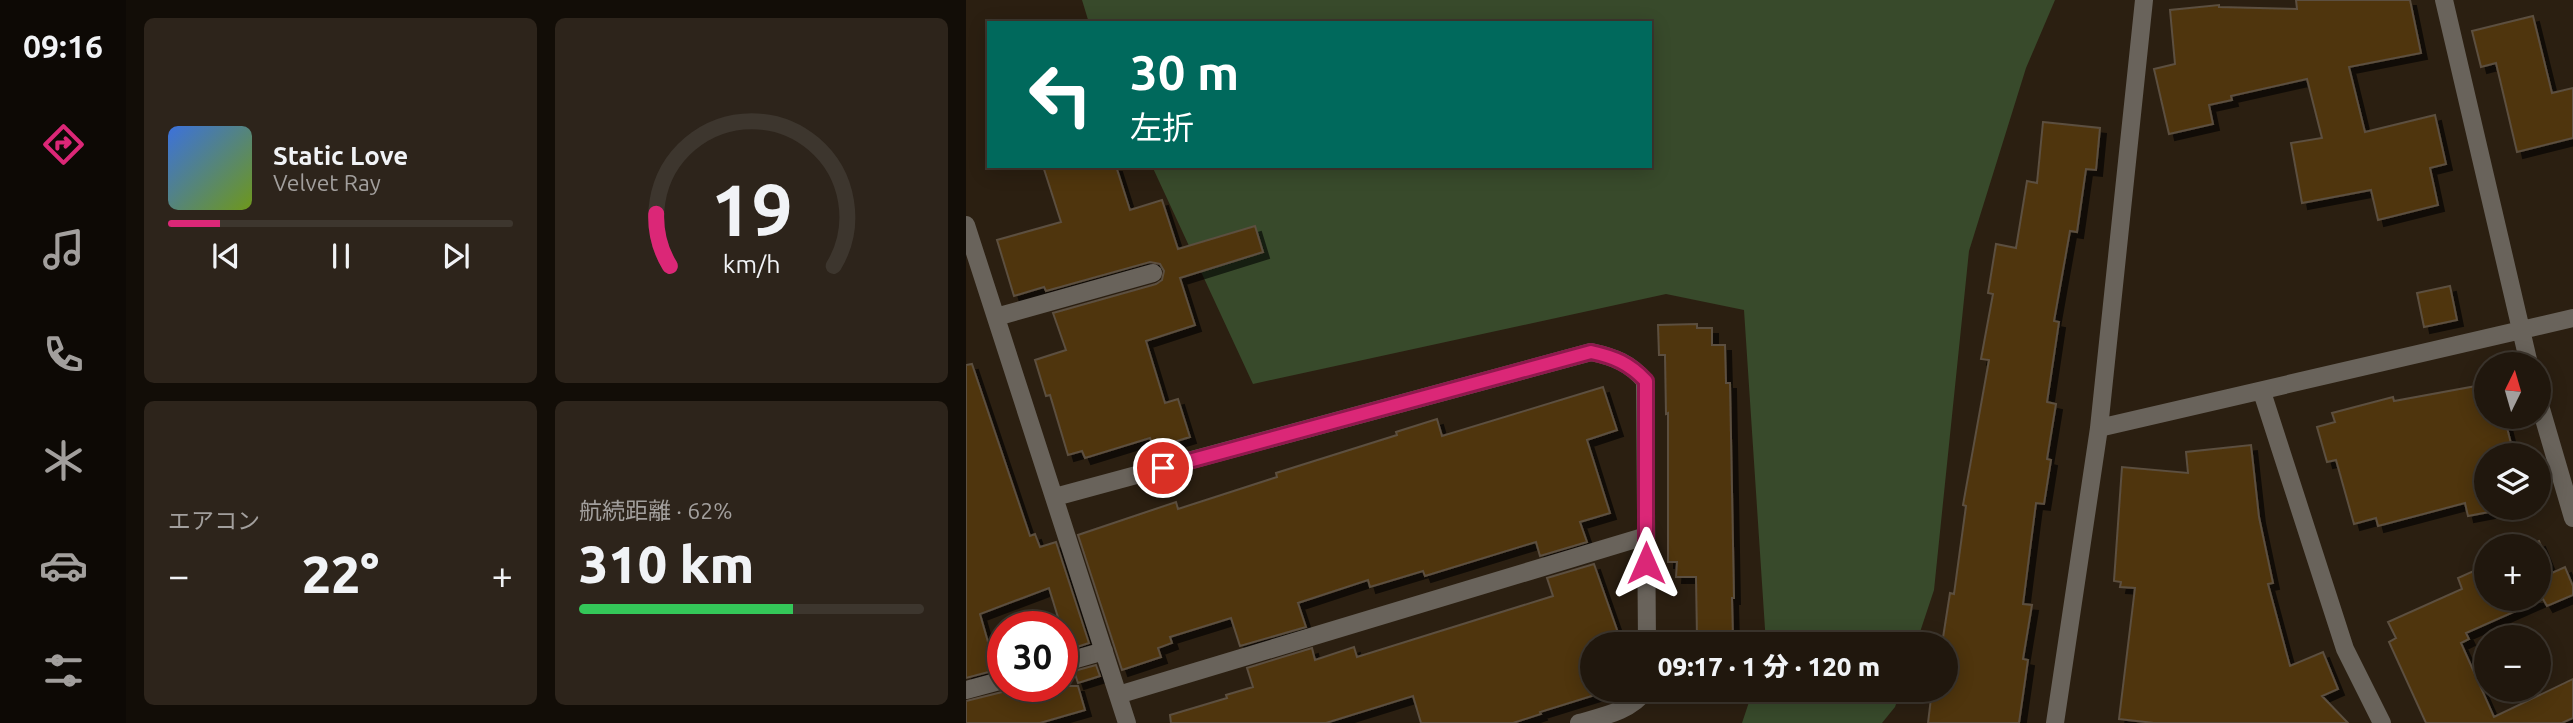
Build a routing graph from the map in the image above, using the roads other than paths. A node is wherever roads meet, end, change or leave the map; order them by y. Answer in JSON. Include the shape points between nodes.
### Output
{"nodes":[{"id":1,"x":2144,"y":0,"type":"edge"},
{"id":2,"x":2444,"y":0,"type":"edge"},
{"id":3,"x":966,"y":225,"type":"edge"},
{"id":4,"x":969,"y":244,"type":"edge"},
{"id":5,"x":1153,"y":272,"type":"dead end"},
{"id":6,"x":996,"y":317,"type":"junction"},
{"id":7,"x":2573,"y":318,"type":"edge"},
{"id":8,"x":2519,"y":330,"type":"junction"},
{"id":9,"x":2525,"y":352,"type":"edge"},
{"id":10,"x":2262,"y":391,"type":"junction"},
{"id":11,"x":2099,"y":428,"type":"junction"},
{"id":12,"x":2547,"y":429,"type":"edge"},
{"id":13,"x":1055,"y":497,"type":"junction"},
{"id":14,"x":2573,"y":518,"type":"edge"},
{"id":15,"x":1646,"y":537,"type":"junction"},
{"id":16,"x":1647,"y":632,"type":"edge"},
{"id":17,"x":1104,"y":651,"type":"junction"},
{"id":18,"x":1078,"y":658,"type":"edge"},
{"id":19,"x":987,"y":684,"type":"edge"},
{"id":20,"x":966,"y":690,"type":"edge"},
{"id":21,"x":1118,"y":695,"type":"junction"},
{"id":22,"x":1636,"y":702,"type":"edge"},
{"id":23,"x":1127,"y":723,"type":"edge"},
{"id":24,"x":1579,"y":723,"type":"edge"},
{"id":25,"x":2055,"y":723,"type":"edge"},
{"id":26,"x":2382,"y":723,"type":"edge"}],
"edges":[{"from":1,"to":11,"type":"street"},
{"from":2,"to":8,"type":"street"},
{"from":3,"to":4,"type":"street"},
{"from":4,"to":6,"type":"street"},
{"from":5,"to":6,"type":"street"},
{"from":6,"to":13,"type":"street"},
{"from":7,"to":8,"type":"street"},
{"from":8,"to":9,"type":"street"},
{"from":8,"to":10,"type":"street"},
{"from":10,"to":11,"type":"street"},
{"from":10,"to":26,"type":"street","via":[[2345,649]]},
{"from":11,"to":25,"type":"street"},
{"from":12,"to":14,"type":"street"},
{"from":13,"to":15,"type":"street","via":[[1591,352],[1616,357],[1646,381]]},
{"from":13,"to":17,"type":"street"},
{"from":15,"to":16,"type":"street"},
{"from":15,"to":21,"type":"street"},
{"from":17,"to":18,"type":"street"},
{"from":17,"to":21,"type":"street"},
{"from":19,"to":20,"type":"street"},
{"from":21,"to":23,"type":"street"},
{"from":22,"to":24,"type":"street"}]}
